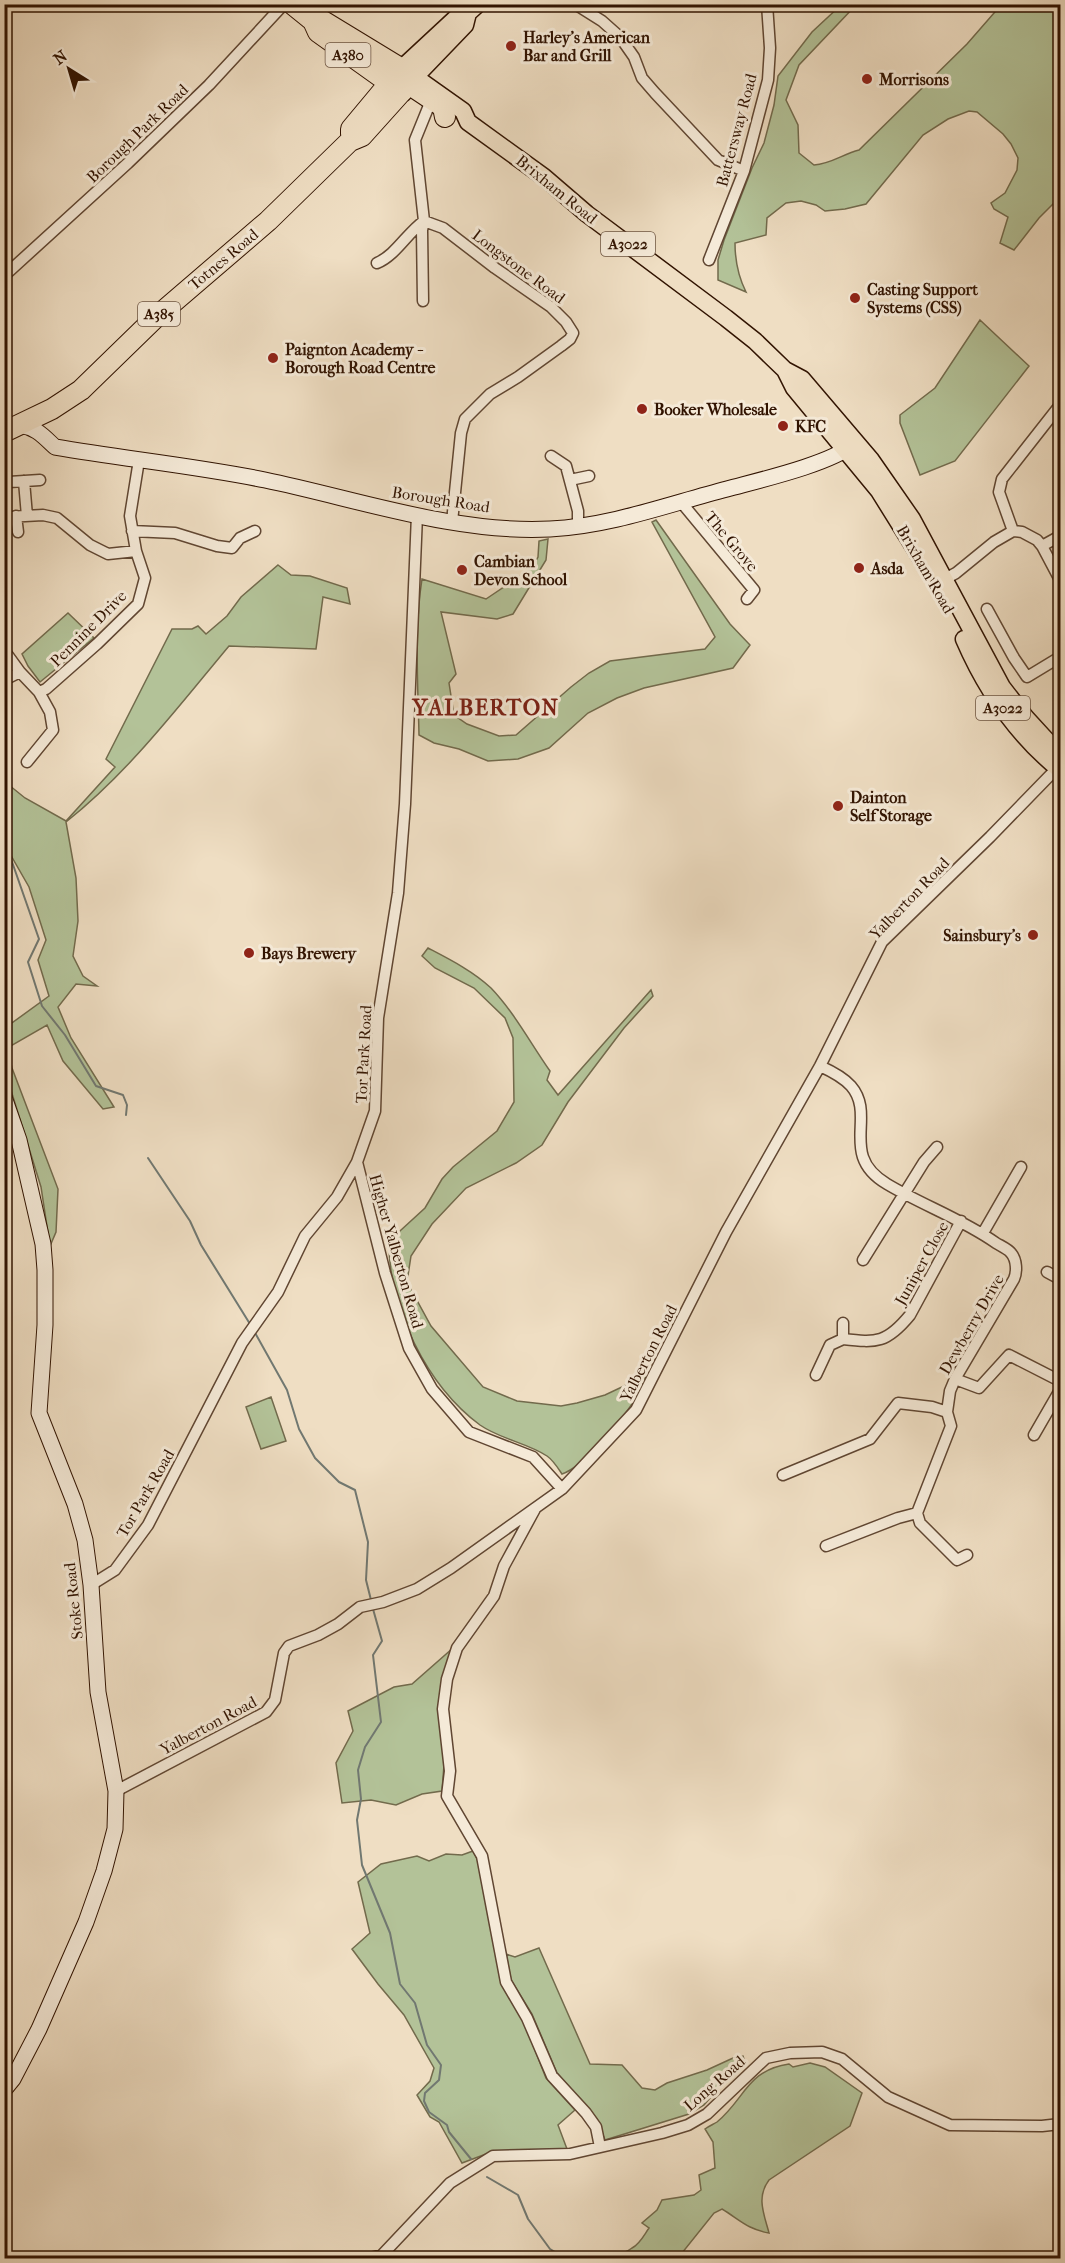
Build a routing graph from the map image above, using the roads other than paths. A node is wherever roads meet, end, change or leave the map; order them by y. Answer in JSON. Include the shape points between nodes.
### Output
{"nodes":[{"id":1,"x":284,"y":4,"type":"edge"},
{"id":2,"x":292,"y":4,"type":"edge"},
{"id":3,"x":575,"y":4,"type":"edge"},
{"id":4,"x":767,"y":4,"type":"edge"},
{"id":5,"x":473,"y":9,"type":"edge"},
{"id":6,"x":402,"y":80,"type":"junction"},
{"id":7,"x":437,"y":112,"type":"junction"},
{"id":8,"x":468,"y":122,"type":"junction"},
{"id":9,"x":744,"y":171,"type":"junction"},
{"id":10,"x":424,"y":221,"type":"junction"},
{"id":11,"x":709,"y":260,"type":"dead end"},
{"id":12,"x":377,"y":263,"type":"dead end"},
{"id":13,"x":4,"y":276,"type":"edge"},
{"id":14,"x":423,"y":301,"type":"dead end"},
{"id":15,"x":1060,"y":405,"type":"edge"},
{"id":16,"x":52,"y":409,"type":"junction"},
{"id":17,"x":12,"y":429,"type":"edge"},
{"id":18,"x":41,"y":433,"type":"junction"},
{"id":19,"x":851,"y":446,"type":"junction"},
{"id":20,"x":551,"y":456,"type":"dead end"},
{"id":21,"x":139,"y":460,"type":"junction"},
{"id":22,"x":589,"y":476,"type":"dead end"},
{"id":23,"x":40,"y":480,"type":"dead end"},
{"id":24,"x":570,"y":480,"type":"junction"},
{"id":25,"x":24,"y":481,"type":"junction"},
{"id":26,"x":9,"y":482,"type":"dead end"},
{"id":27,"x":681,"y":502,"type":"junction"},
{"id":28,"x":17,"y":516,"type":"junction"},
{"id":29,"x":417,"y":516,"type":"junction"},
{"id":30,"x":452,"y":522,"type":"junction"},
{"id":31,"x":578,"y":525,"type":"junction"},
{"id":32,"x":132,"y":531,"type":"junction"},
{"id":33,"x":255,"y":531,"type":"dead end"},
{"id":34,"x":1013,"y":531,"type":"junction"},
{"id":35,"x":18,"y":532,"type":"dead end"},
{"id":36,"x":1060,"y":536,"type":"edge"},
{"id":37,"x":1042,"y":546,"type":"junction"},
{"id":38,"x":136,"y":551,"type":"junction"},
{"id":39,"x":1060,"y":580,"type":"edge"},
{"id":40,"x":940,"y":581,"type":"junction"},
{"id":41,"x":747,"y":599,"type":"dead end"},
{"id":42,"x":987,"y":609,"type":"dead end"},
{"id":43,"x":4,"y":650,"type":"edge"},
{"id":44,"x":1060,"y":657,"type":"edge"},
{"id":45,"x":20,"y":672,"type":"junction"},
{"id":46,"x":4,"y":680,"type":"edge"},
{"id":47,"x":39,"y":692,"type":"junction"},
{"id":48,"x":27,"y":762,"type":"dead end"},
{"id":49,"x":1060,"y":764,"type":"edge"},
{"id":50,"x":820,"y":1066,"type":"junction"},
{"id":51,"x":4,"y":1097,"type":"edge"},
{"id":52,"x":937,"y":1147,"type":"dead end"},
{"id":53,"x":357,"y":1162,"type":"junction"},
{"id":54,"x":1021,"y":1167,"type":"dead end"},
{"id":55,"x":904,"y":1194,"type":"junction"},
{"id":56,"x":961,"y":1221,"type":"junction"},
{"id":57,"x":983,"y":1233,"type":"junction"},
{"id":58,"x":863,"y":1260,"type":"dead end"},
{"id":59,"x":1047,"y":1272,"type":"dead end"},
{"id":60,"x":1060,"y":1279,"type":"edge"},
{"id":61,"x":843,"y":1323,"type":"dead end"},
{"id":62,"x":843,"y":1339,"type":"junction"},
{"id":63,"x":816,"y":1376,"type":"dead end"},
{"id":64,"x":955,"y":1379,"type":"junction"},
{"id":65,"x":1060,"y":1381,"type":"edge"},
{"id":66,"x":1060,"y":1390,"type":"edge"},
{"id":67,"x":947,"y":1412,"type":"junction"},
{"id":68,"x":1034,"y":1435,"type":"dead end"},
{"id":69,"x":783,"y":1475,"type":"dead end"},
{"id":70,"x":562,"y":1489,"type":"junction"},
{"id":71,"x":536,"y":1507,"type":"junction"},
{"id":72,"x":917,"y":1513,"type":"junction"},
{"id":73,"x":826,"y":1546,"type":"dead end"},
{"id":74,"x":967,"y":1555,"type":"dead end"},
{"id":75,"x":91,"y":1585,"type":"junction"},
{"id":76,"x":116,"y":1791,"type":"junction"},
{"id":77,"x":4,"y":2090,"type":"edge"},
{"id":78,"x":1060,"y":2124,"type":"edge"},
{"id":79,"x":600,"y":2147,"type":"junction"},
{"id":80,"x":370,"y":2259,"type":"edge"}],
"edges":[{"from":1,"to":13,"type":"street","name":"Borough Park Road","via":[[128,163]]},
{"from":2,"to":6,"type":"highway","number":"A380"},
{"from":3,"to":9,"type":"street","via":[[620,37],[642,78],[718,160]]},
{"from":4,"to":9,"type":"street","name":"Battersway Road","via":[[768,81]]},
{"from":5,"to":6,"type":"main road","name":"Totnes Road","via":[[465,25]]},
{"from":6,"to":7,"type":"highway","via":[[443,107]]},
{"from":6,"to":8,"type":"main road","name":"Brixham Road","number":"A3022","via":[[463,111]]},
{"from":6,"to":16,"type":"highway","name":"Totnes Road","number":"A385","via":[[362,136],[350,141],[268,221],[154,318],[81,390]]},
{"from":7,"to":8,"type":"main road","name":"Brixham Road","via":[[456,123]]},
{"from":7,"to":10,"type":"street","via":[[413,137]]},
{"from":8,"to":19,"type":"main road","name":"Brixham Road","number":"A3022","via":[[726,318],[784,370],[802,379]]},
{"from":9,"to":11,"type":"street","name":"Battersway Road"},
{"from":10,"to":12,"type":"street","via":[[386,259]]},
{"from":10,"to":14,"type":"street"},
{"from":10,"to":30,"type":"street","name":"Longstone Road","via":[[443,228],[551,307],[573,333],[561,346],[490,394],[465,418]]},
{"from":15,"to":34,"type":"street","via":[[1002,479],[999,492]]},
{"from":16,"to":17,"type":"highway","name":"Totnes Road","number":"A385"},
{"from":16,"to":18,"type":"street"},
{"from":17,"to":18,"type":"street","name":"Borough Road","via":[[33,427]]},
{"from":18,"to":21,"type":"street","name":"Borough Road","via":[[55,447]]},
{"from":19,"to":27,"type":"street","name":"Borough Road","via":[[822,460]]},
{"from":19,"to":40,"type":"main road","name":"Brixham Road","number":"A3022","via":[[912,519]]},
{"from":20,"to":24,"type":"street","via":[[566,466]]},
{"from":21,"to":29,"type":"street","name":"Borough Road","via":[[264,480]]},
{"from":21,"to":32,"type":"street","name":"Pennine Drive","via":[[130,516]]},
{"from":22,"to":24,"type":"street"},
{"from":23,"to":25,"type":"street"},
{"from":24,"to":31,"type":"street"},
{"from":25,"to":26,"type":"street"},
{"from":25,"to":28,"type":"street"},
{"from":27,"to":31,"type":"street","name":"Borough Road"},
{"from":27,"to":41,"type":"street","name":"The Grove","via":[[754,590]]},
{"from":28,"to":35,"type":"street"},
{"from":28,"to":38,"type":"street","via":[[57,518],[90,545],[108,554]]},
{"from":29,"to":30,"type":"street","name":"Borough Road"},
{"from":29,"to":53,"type":"street","name":"Tor Park Road","via":[[398,892],[378,1018],[375,1111]]},
{"from":30,"to":31,"type":"street","name":"Borough Road","via":[[550,529]]},
{"from":32,"to":33,"type":"street","via":[[175,533],[232,548],[240,538]]},
{"from":32,"to":38,"type":"street","name":"Pennine Drive"},
{"from":34,"to":37,"type":"street","via":[[1030,536]]},
{"from":34,"to":40,"type":"street"},
{"from":36,"to":37,"type":"street"},
{"from":37,"to":39,"type":"street"},
{"from":38,"to":47,"type":"street","name":"Pennine Drive","via":[[145,578],[138,604]]},
{"from":40,"to":49,"type":"main road","name":"Brixham Road","number":"A3022","via":[[989,690],[1029,742]]},
{"from":42,"to":44,"type":"street","via":[[1027,676]]},
{"from":43,"to":45,"type":"street"},
{"from":45,"to":46,"type":"street"},
{"from":45,"to":47,"type":"street"},
{"from":47,"to":48,"type":"street","via":[[50,712],[53,730]]},
{"from":49,"to":50,"type":"street","name":"Yalberton Road","via":[[882,942]]},
{"from":50,"to":55,"type":"street","name":"Dewberry Drive","via":[[852,1087],[858,1101],[865,1164],[874,1175]]},
{"from":50,"to":70,"type":"street","name":"Yalberton Road","via":[[726,1232],[636,1410]]},
{"from":51,"to":75,"type":"street","name":"Stoke Road","via":[[19,1140],[43,1244],[45,1325],[39,1413],[75,1504]]},
{"from":52,"to":55,"type":"street"},
{"from":53,"to":70,"type":"street","name":"Higher Yalberton Road","via":[[409,1348],[432,1389],[469,1432],[533,1457]]},
{"from":53,"to":75,"type":"street","name":"Tor Park Road","via":[[337,1197],[305,1236],[278,1292],[247,1335],[148,1525],[115,1569]]},
{"from":54,"to":57,"type":"street"},
{"from":55,"to":56,"type":"street","name":"Dewberry Drive"},
{"from":55,"to":58,"type":"street"},
{"from":56,"to":57,"type":"street","name":"Dewberry Drive"},
{"from":56,"to":62,"type":"street","name":"Juniper Close","via":[[910,1315],[900,1326],[870,1343]]},
{"from":57,"to":64,"type":"street","name":"Dewberry Drive","via":[[1011,1253],[1017,1273]]},
{"from":59,"to":60,"type":"street"},
{"from":61,"to":62,"type":"street"},
{"from":62,"to":63,"type":"street","via":[[830,1345]]},
{"from":64,"to":65,"type":"street","via":[[980,1388],[1009,1355]]},
{"from":64,"to":67,"type":"street","name":"Dewberry Drive"},
{"from":66,"to":68,"type":"street"},
{"from":67,"to":69,"type":"street","via":[[898,1403],[870,1439]]},
{"from":67,"to":72,"type":"street","name":"Dewberry Drive","via":[[951,1426]]},
{"from":70,"to":71,"type":"street","name":"Yalberton Road"},
{"from":71,"to":76,"type":"street","name":"Yalberton Road","via":[[417,1589],[360,1607],[318,1635],[289,1646],[284,1653],[275,1700],[266,1712]]},
{"from":71,"to":79,"type":"street","via":[[504,1566],[494,1596],[457,1648],[447,1679],[443,1709],[450,1771],[447,1796],[482,1856],[506,1982],[527,2018],[552,2076],[596,2127]]},
{"from":72,"to":73,"type":"street"},
{"from":72,"to":74,"type":"street","via":[[920,1523],[957,1560]]},
{"from":75,"to":76,"type":"street","name":"Stoke Road","via":[[99,1692]]},
{"from":76,"to":77,"type":"street","name":"Stoke Road","via":[[115,1829],[87,1922],[39,2029]]},
{"from":78,"to":79,"type":"street","name":"Long Road","via":[[950,2125],[888,2097],[842,2059],[822,2052],[790,2053],[766,2058],[707,2114],[688,2125]]},
{"from":79,"to":80,"type":"street","name":"Long Road","via":[[570,2154],[493,2156],[450,2183],[382,2255]]}]}
